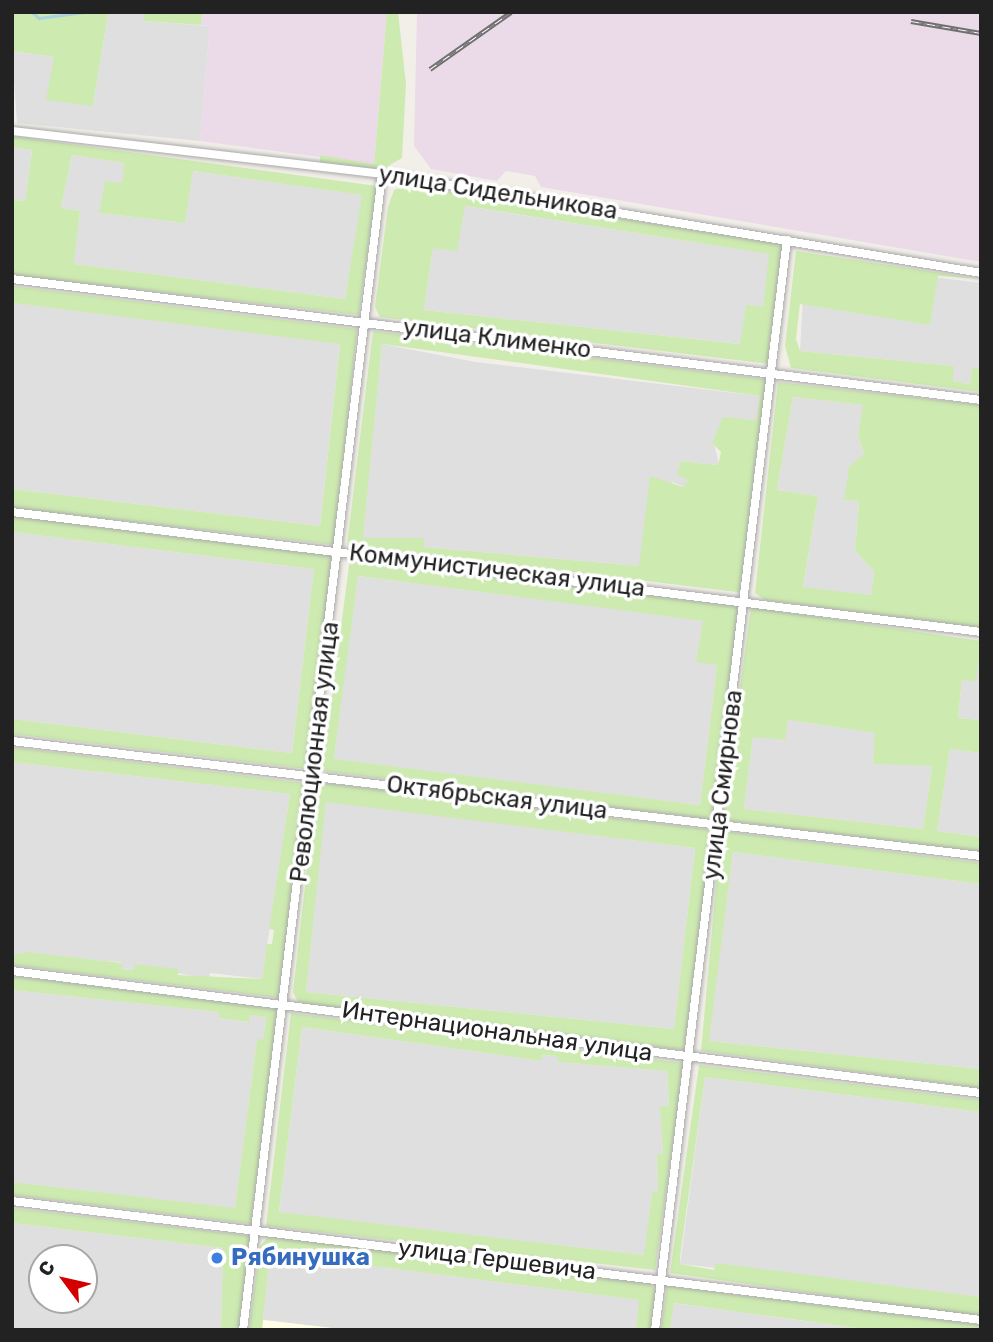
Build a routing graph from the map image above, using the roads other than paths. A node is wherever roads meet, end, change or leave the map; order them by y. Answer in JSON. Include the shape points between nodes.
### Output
{"nodes":[{"id":1,"x":12,"y":131,"type":"edge"},
{"id":2,"x":382,"y":174,"type":"junction"},
{"id":3,"x":787,"y":240,"type":"junction"},
{"id":4,"x":981,"y":273,"type":"edge"},
{"id":5,"x":12,"y":279,"type":"edge"},
{"id":6,"x":367,"y":323,"type":"junction"},
{"id":7,"x":775,"y":375,"type":"junction"},
{"id":8,"x":981,"y":400,"type":"edge"},
{"id":9,"x":12,"y":512,"type":"edge"},
{"id":10,"x":340,"y":551,"type":"junction"},
{"id":11,"x":746,"y":603,"type":"junction"},
{"id":12,"x":981,"y":632,"type":"edge"},
{"id":13,"x":12,"y":741,"type":"edge"},
{"id":14,"x":312,"y":776,"type":"junction"},
{"id":15,"x":718,"y":823,"type":"junction"},
{"id":16,"x":981,"y":856,"type":"edge"},
{"id":17,"x":12,"y":971,"type":"edge"},
{"id":18,"x":284,"y":1002,"type":"junction"},
{"id":19,"x":692,"y":1058,"type":"junction"},
{"id":20,"x":981,"y":1093,"type":"edge"},
{"id":21,"x":12,"y":1201,"type":"edge"},
{"id":22,"x":256,"y":1231,"type":"junction"},
{"id":23,"x":662,"y":1280,"type":"junction"},
{"id":24,"x":981,"y":1320,"type":"edge"},
{"id":25,"x":243,"y":1330,"type":"edge"},
{"id":26,"x":655,"y":1330,"type":"edge"}],
"edges":[{"from":1,"to":2,"type":"street","name":"улица Сидельникова"},
{"from":2,"to":3,"type":"street","name":"улица Сидельникова"},
{"from":2,"to":6,"type":"street","name":"Революционная улица"},
{"from":3,"to":4,"type":"street","name":"улица Сидельникова"},
{"from":3,"to":7,"type":"street","name":"улица Смирнова"},
{"from":5,"to":6,"type":"street","name":"улица Клименко"},
{"from":6,"to":7,"type":"street","name":"улица Клименко"},
{"from":6,"to":10,"type":"street","name":"Революционная улица"},
{"from":7,"to":8,"type":"street","name":"улица Клименко"},
{"from":7,"to":11,"type":"street","name":"улица Смирнова"},
{"from":9,"to":10,"type":"street","name":"Коммунистическая улица"},
{"from":10,"to":11,"type":"street","name":"Коммунистическая улица"},
{"from":10,"to":14,"type":"street","name":"Революционная улица"},
{"from":11,"to":12,"type":"street","name":"Коммунистическая улица"},
{"from":11,"to":15,"type":"street","name":"улица Смирнова"},
{"from":13,"to":14,"type":"street","name":"Октябрьская улица"},
{"from":14,"to":15,"type":"street","name":"Октябрьская улица"},
{"from":14,"to":18,"type":"street","name":"Революционная улица"},
{"from":15,"to":16,"type":"street","name":"Октябрьская улица"},
{"from":15,"to":19,"type":"street","name":"улица Смирнова"},
{"from":17,"to":18,"type":"street","name":"Интернациональная улица"},
{"from":18,"to":19,"type":"street","name":"Интернациональная улица"},
{"from":18,"to":22,"type":"street","name":"Революционная улица"},
{"from":19,"to":20,"type":"street","name":"Интернациональная улица"},
{"from":19,"to":23,"type":"street","name":"улица Смирнова"},
{"from":21,"to":22,"type":"street","name":"улица Гершевича"},
{"from":22,"to":23,"type":"street","name":"улица Гершевича"},
{"from":22,"to":25,"type":"street","name":"Революционная улица"},
{"from":23,"to":24,"type":"street","name":"улица Гершевича"},
{"from":23,"to":26,"type":"street","name":"улица Смирнова"}]}
